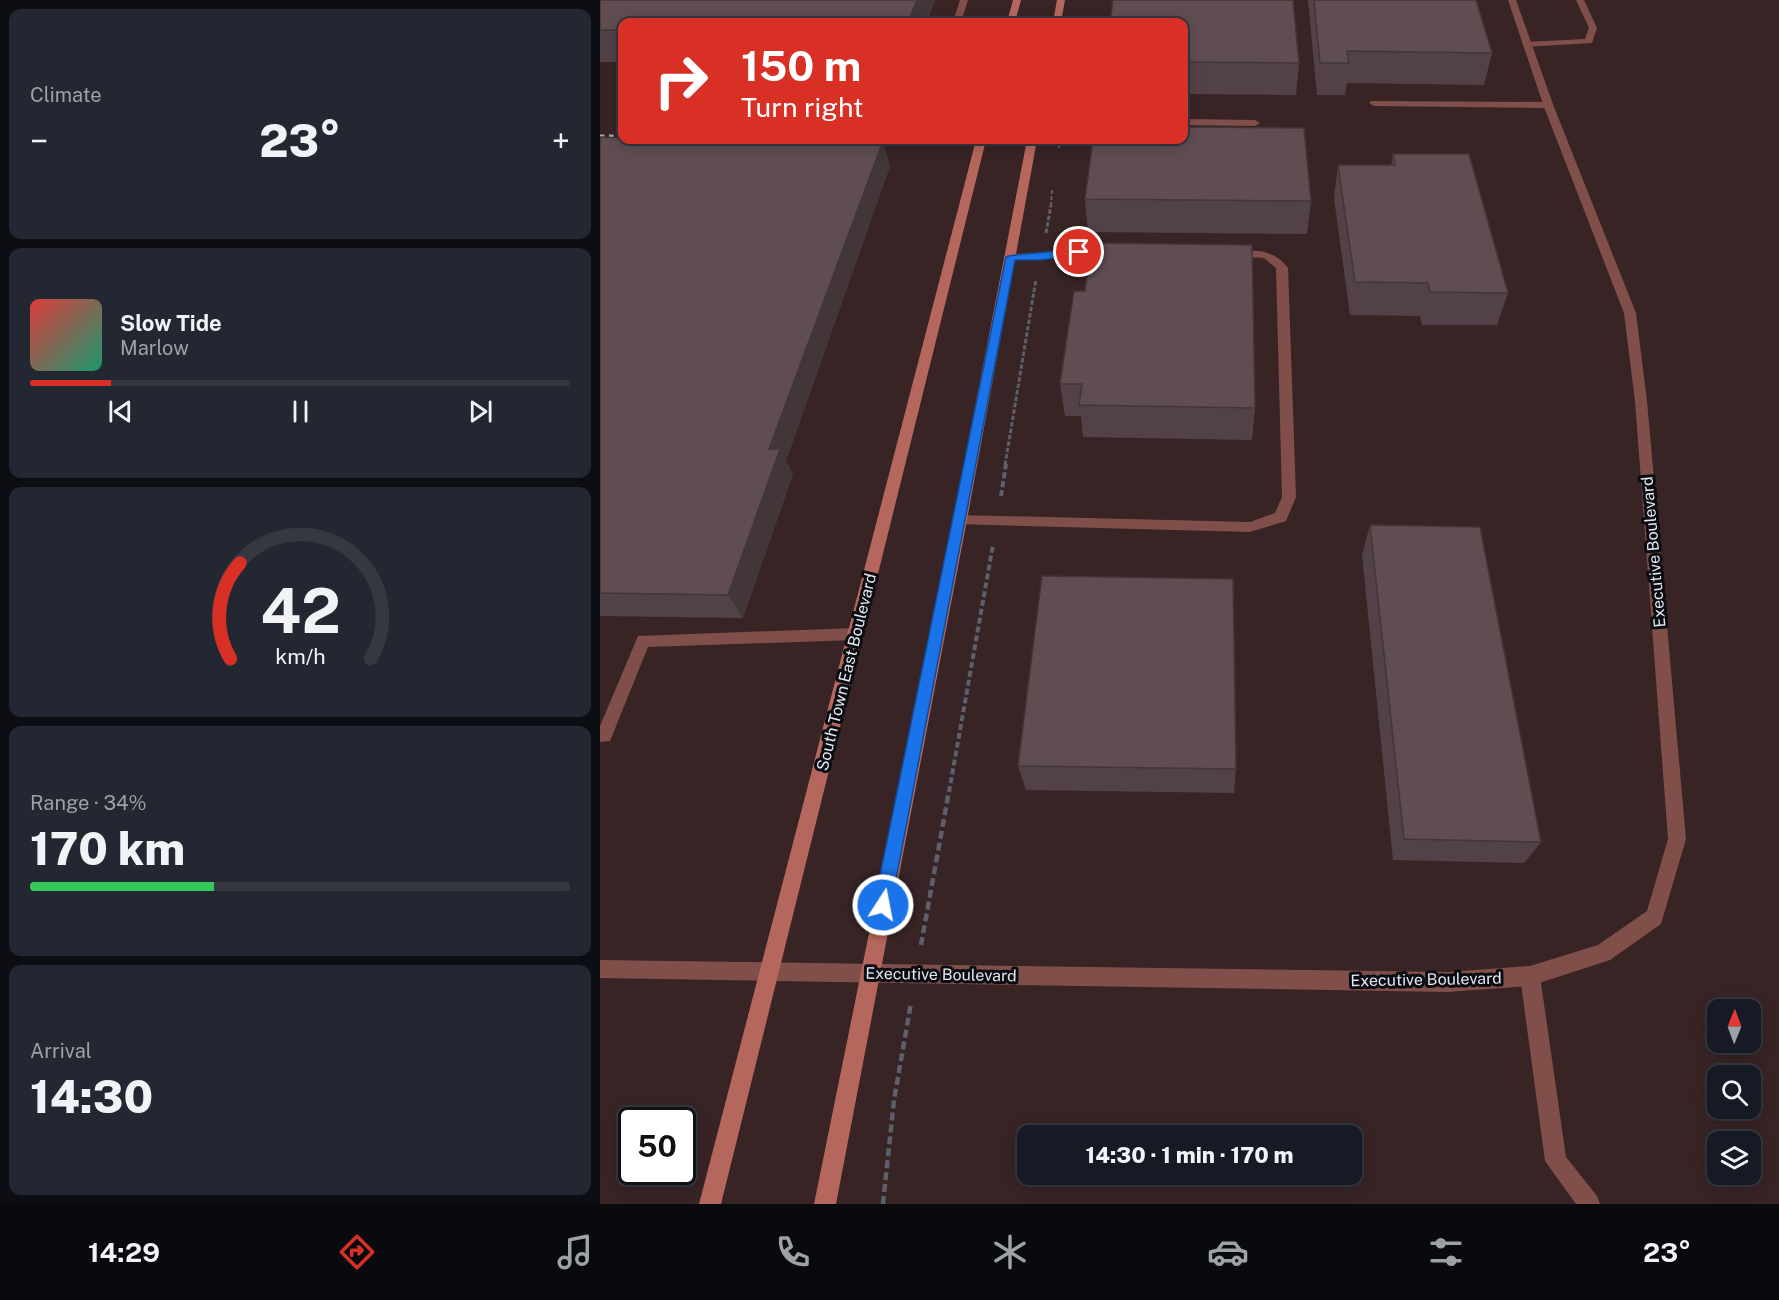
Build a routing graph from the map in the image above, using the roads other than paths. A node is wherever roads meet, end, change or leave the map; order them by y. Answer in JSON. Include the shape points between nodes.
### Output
{"nodes":[{"id":1,"x":964,"y":0,"type":"edge"},
{"id":2,"x":1017,"y":0,"type":"edge"},
{"id":3,"x":1061,"y":0,"type":"edge"},
{"id":4,"x":1512,"y":0,"type":"edge"},
{"id":5,"x":1580,"y":0,"type":"edge"},
{"id":6,"x":958,"y":18,"type":"edge"},
{"id":7,"x":1012,"y":18,"type":"edge"},
{"id":8,"x":1057,"y":18,"type":"edge"},
{"id":9,"x":1527,"y":45,"type":"junction"},
{"id":10,"x":1374,"y":103,"type":"dead end"},
{"id":11,"x":1548,"y":105,"type":"junction"},
{"id":12,"x":1188,"y":122,"type":"edge"},
{"id":13,"x":1255,"y":123,"type":"dead end"},
{"id":14,"x":980,"y":144,"type":"edge"},
{"id":15,"x":1031,"y":144,"type":"edge"},
{"id":16,"x":1126,"y":253,"type":"edge"},
{"id":17,"x":1220,"y":254,"type":"edge"},
{"id":18,"x":1011,"y":257,"type":"junction"},
{"id":19,"x":960,"y":520,"type":"junction"},
{"id":20,"x":855,"y":634,"type":"junction"},
{"id":21,"x":600,"y":735,"type":"edge"},
{"id":22,"x":600,"y":969,"type":"edge"},
{"id":23,"x":769,"y":973,"type":"junction"},
{"id":24,"x":869,"y":973,"type":"junction"},
{"id":25,"x":1530,"y":976,"type":"junction"},
{"id":26,"x":710,"y":1204,"type":"edge"},
{"id":27,"x":825,"y":1204,"type":"edge"},
{"id":28,"x":1589,"y":1204,"type":"edge"}],
"edges":[{"from":1,"to":6,"type":"street"},
{"from":2,"to":7,"type":"main road"},
{"from":3,"to":8,"type":"main road"},
{"from":4,"to":9,"type":"street","name":"Executive Boulevard"},
{"from":5,"to":9,"type":"street","via":[[1593,28],[1589,41]]},
{"from":9,"to":11,"type":"street","name":"Executive Boulevard"},
{"from":10,"to":11,"type":"street"},
{"from":11,"to":25,"type":"street","name":"Executive Boulevard","via":[[1630,314],[1641,400],[1677,839],[1654,917],[1603,953]]},
{"from":12,"to":13,"type":"street"},
{"from":14,"to":20,"type":"main road","name":"South Town East Boulevard"},
{"from":15,"to":18,"type":"main road"},
{"from":16,"to":18,"type":"street"},
{"from":17,"to":19,"type":"street","via":[[1268,254],[1282,268],[1289,497],[1281,517],[1250,527]]},
{"from":18,"to":19,"type":"main road"},
{"from":19,"to":24,"type":"main road"},
{"from":20,"to":21,"type":"street","via":[[643,641],[604,736]]},
{"from":20,"to":23,"type":"main road","name":"South Town East Boulevard"},
{"from":22,"to":23,"type":"street","name":"Executive Boulevard"},
{"from":23,"to":24,"type":"street","name":"Executive Boulevard"},
{"from":23,"to":26,"type":"main road","name":"South Town East Boulevard"},
{"from":24,"to":25,"type":"street","name":"Executive Boulevard","via":[[1447,982]]},
{"from":24,"to":27,"type":"main road"},
{"from":25,"to":28,"type":"street","via":[[1556,1161]]}]}
